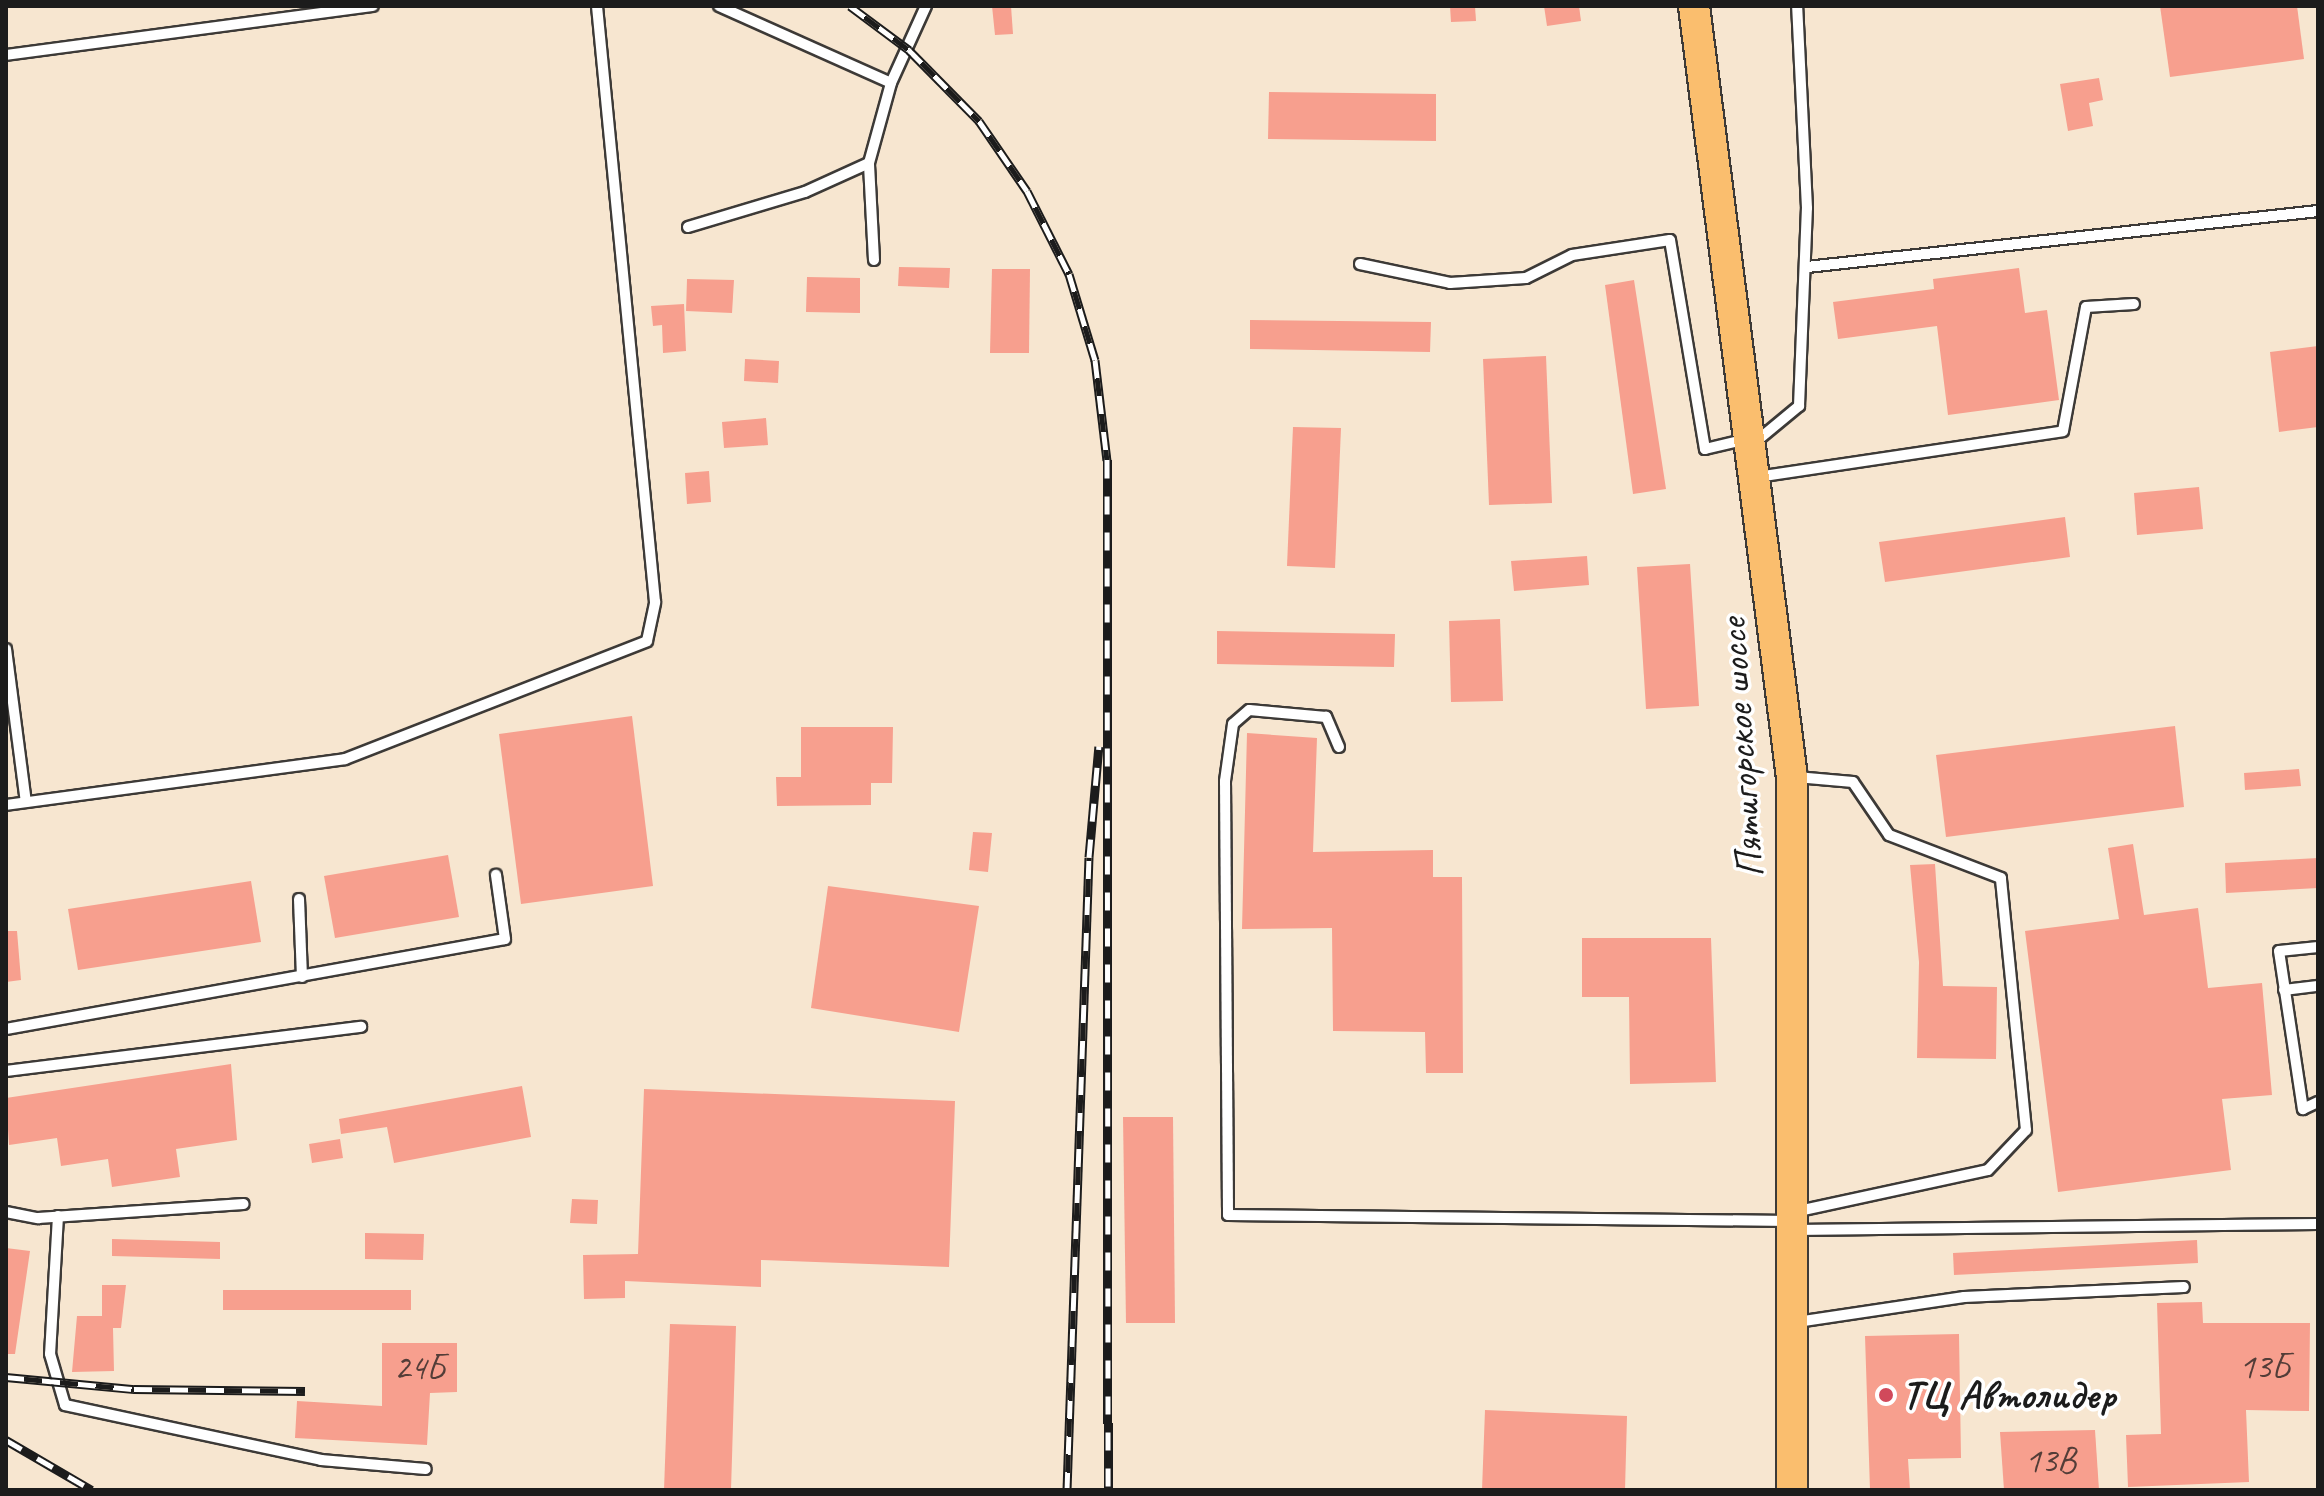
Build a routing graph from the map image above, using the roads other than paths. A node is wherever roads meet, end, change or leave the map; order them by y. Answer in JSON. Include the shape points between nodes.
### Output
{"nodes":[{"id":1,"x":373,"y":6,"type":"edge"},
{"id":2,"x":597,"y":6,"type":"edge"},
{"id":3,"x":719,"y":6,"type":"edge"},
{"id":4,"x":926,"y":6,"type":"edge"},
{"id":5,"x":1694,"y":6,"type":"edge"},
{"id":6,"x":1797,"y":6,"type":"edge"},
{"id":7,"x":6,"y":55,"type":"edge"},
{"id":8,"x":891,"y":83,"type":"junction"},
{"id":9,"x":869,"y":163,"type":"junction"},
{"id":10,"x":2318,"y":211,"type":"edge"},
{"id":11,"x":688,"y":227,"type":"dead end"},
{"id":12,"x":874,"y":260,"type":"dead end"},
{"id":13,"x":1360,"y":264,"type":"dead end"},
{"id":14,"x":1807,"y":267,"type":"junction"},
{"id":15,"x":2134,"y":304,"type":"dead end"},
{"id":16,"x":1750,"y":442,"type":"junction"},
{"id":17,"x":1755,"y":477,"type":"junction"},
{"id":18,"x":6,"y":649,"type":"edge"},
{"id":19,"x":1339,"y":747,"type":"dead end"},
{"id":20,"x":1792,"y":777,"type":"junction"},
{"id":21,"x":26,"y":802,"type":"junction"},
{"id":22,"x":6,"y":805,"type":"edge"},
{"id":23,"x":496,"y":875,"type":"dead end"},
{"id":24,"x":299,"y":899,"type":"dead end"},
{"id":25,"x":2318,"y":947,"type":"edge"},
{"id":26,"x":302,"y":977,"type":"junction"},
{"id":27,"x":2318,"y":986,"type":"edge"},
{"id":28,"x":2284,"y":990,"type":"junction"},
{"id":29,"x":361,"y":1027,"type":"dead end"},
{"id":30,"x":6,"y":1029,"type":"edge"},
{"id":31,"x":6,"y":1071,"type":"edge"},
{"id":32,"x":2318,"y":1102,"type":"edge"},
{"id":33,"x":244,"y":1204,"type":"dead end"},
{"id":34,"x":6,"y":1212,"type":"edge"},
{"id":35,"x":2318,"y":1215,"type":"edge"},
{"id":36,"x":58,"y":1216,"type":"junction"},
{"id":37,"x":1793,"y":1221,"type":"junction"},
{"id":38,"x":2312,"y":1224,"type":"edge"},
{"id":39,"x":2184,"y":1287,"type":"dead end"},
{"id":40,"x":1792,"y":1323,"type":"junction"},
{"id":41,"x":426,"y":1469,"type":"dead end"},
{"id":42,"x":1792,"y":1490,"type":"edge"}],
"edges":[{"from":1,"to":7,"type":"lane"},
{"from":2,"to":21,"type":"lane","via":[[655,602],[647,641],[345,759]]},
{"from":3,"to":8,"type":"lane"},
{"from":4,"to":8,"type":"lane"},
{"from":5,"to":16,"type":"main road","name":"Пятигорское шоссе"},
{"from":6,"to":14,"type":"lane"},
{"from":8,"to":9,"type":"lane"},
{"from":9,"to":11,"type":"lane","via":[[805,192]]},
{"from":9,"to":12,"type":"lane"},
{"from":10,"to":14,"type":"lane"},
{"from":13,"to":16,"type":"lane","via":[[1450,283],[1526,278],[1572,255],[1670,240],[1705,449]]},
{"from":14,"to":16,"type":"lane","via":[[1799,406]]},
{"from":15,"to":17,"type":"lane","via":[[2086,307],[2063,431]]},
{"from":16,"to":17,"type":"main road","name":"Пятигорское шоссе"},
{"from":17,"to":20,"type":"main road","name":"Пятигорское шоссе"},
{"from":18,"to":21,"type":"lane"},
{"from":19,"to":37,"type":"lane","via":[[1326,717],[1249,710],[1233,724],[1225,781],[1228,1215]]},
{"from":20,"to":37,"type":"main road","name":"Пятигорское шоссе"},
{"from":20,"to":37,"type":"lane","via":[[1853,782],[1889,835],[2001,878],[2026,1130],[1988,1170]]},
{"from":21,"to":22,"type":"lane"},
{"from":23,"to":26,"type":"lane","via":[[505,939]]},
{"from":24,"to":26,"type":"lane"},
{"from":25,"to":28,"type":"lane","via":[[2279,951]]},
{"from":26,"to":30,"type":"lane"},
{"from":27,"to":28,"type":"lane"},
{"from":28,"to":32,"type":"lane","via":[[2303,1109]]},
{"from":29,"to":31,"type":"lane"},
{"from":33,"to":36,"type":"lane"},
{"from":34,"to":36,"type":"lane"},
{"from":35,"to":38,"type":"lane"},
{"from":36,"to":41,"type":"lane","via":[[50,1354],[65,1405],[321,1460]]},
{"from":37,"to":38,"type":"lane"},
{"from":37,"to":40,"type":"main road","name":"Пятигорское шоссе"},
{"from":39,"to":40,"type":"lane","via":[[1964,1297]]},
{"from":40,"to":42,"type":"main road","name":"Пятигорское шоссе"}]}
